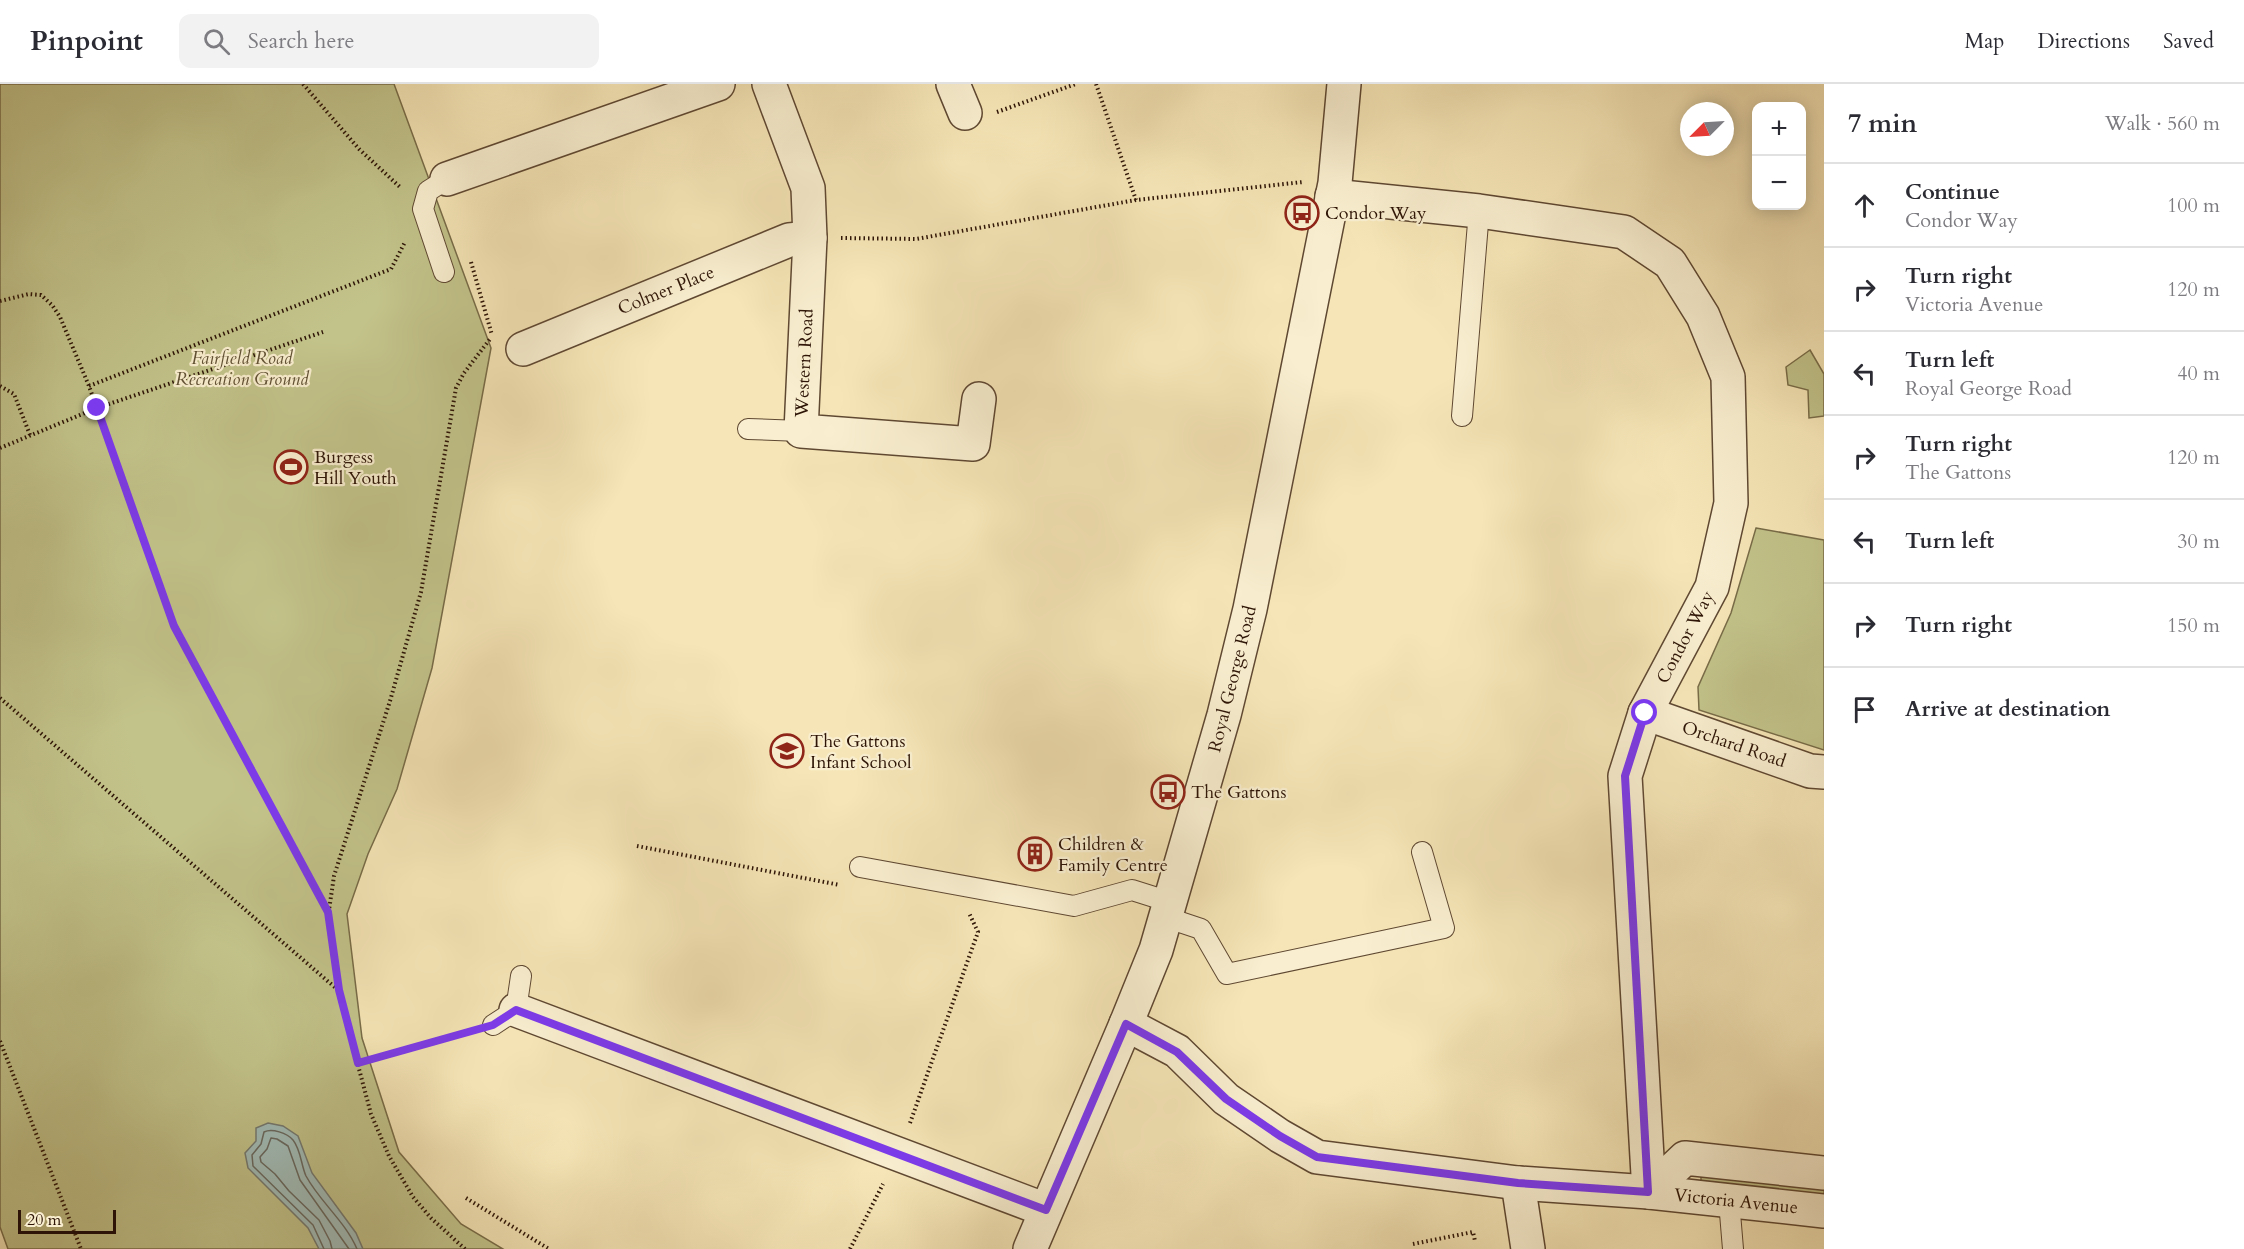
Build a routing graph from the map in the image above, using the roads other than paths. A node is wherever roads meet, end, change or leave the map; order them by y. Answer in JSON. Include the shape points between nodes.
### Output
{"nodes":[{"id":1,"x":718,"y":84,"type":"edge"},
{"id":2,"x":768,"y":84,"type":"edge"},
{"id":3,"x":1344,"y":84,"type":"edge"},
{"id":4,"x":447,"y":179,"type":"joint"},
{"id":5,"x":1333,"y":190,"type":"junction"},
{"id":6,"x":1479,"y":211,"type":"junction"},
{"id":7,"x":810,"y":238,"type":"junction"},
{"id":8,"x":444,"y":272,"type":"dead end"},
{"id":9,"x":523,"y":349,"type":"dead end"},
{"id":10,"x":979,"y":399,"type":"dead end"},
{"id":11,"x":1462,"y":416,"type":"dead end"},
{"id":12,"x":748,"y":429,"type":"dead end"},
{"id":13,"x":801,"y":431,"type":"junction"},
{"id":14,"x":1645,"y":713,"type":"junction"},
{"id":15,"x":1824,"y":771,"type":"edge"},
{"id":16,"x":1422,"y":852,"type":"dead end"},
{"id":17,"x":860,"y":867,"type":"dead end"},
{"id":18,"x":1168,"y":909,"type":"junction"},
{"id":19,"x":521,"y":976,"type":"dead end"},
{"id":20,"x":505,"y":1017,"type":"joint"},
{"id":21,"x":1126,"y":1024,"type":"junction"},
{"id":22,"x":1824,"y":1173,"type":"edge"},
{"id":23,"x":1518,"y":1183,"type":"junction"},
{"id":24,"x":1648,"y":1192,"type":"junction"},
{"id":25,"x":1729,"y":1201,"type":"junction"},
{"id":26,"x":1046,"y":1210,"type":"junction"},
{"id":27,"x":1824,"y":1211,"type":"edge"},
{"id":28,"x":1030,"y":1249,"type":"edge"},
{"id":29,"x":1528,"y":1249,"type":"edge"},
{"id":30,"x":1733,"y":1249,"type":"edge"}],
"edges":[{"from":1,"to":4,"type":"street"},
{"from":2,"to":7,"type":"street","name":"Western Road","via":[[807,188]]},
{"from":3,"to":5,"type":"street","name":"Royal George Road"},
{"from":4,"to":8,"type":"lane","via":[[428,191],[423,209]]},
{"from":5,"to":6,"type":"street","name":"Condor Way"},
{"from":5,"to":18,"type":"street","name":"Royal George Road","via":[[1250,609]]},
{"from":6,"to":11,"type":"lane"},
{"from":6,"to":14,"type":"street","name":"Condor Way","via":[[1624,232],[1642,244],[1670,263],[1703,316],[1728,377],[1731,503],[1712,588]]},
{"from":7,"to":9,"type":"street","name":"Colmer Place","via":[[789,240]]},
{"from":7,"to":13,"type":"street","name":"Western Road"},
{"from":10,"to":13,"type":"street","name":"Western Road","via":[[973,444]]},
{"from":12,"to":13,"type":"lane"},
{"from":14,"to":15,"type":"street","name":"Orchard Road","via":[[1810,771]]},
{"from":14,"to":24,"type":"street","name":"Condor Way","via":[[1625,776]]},
{"from":16,"to":18,"type":"lane","via":[[1444,928],[1227,974],[1201,929]]},
{"from":17,"to":18,"type":"lane","via":[[1074,906],[1132,891]]},
{"from":18,"to":21,"type":"street","name":"Royal George Road"},
{"from":19,"to":20,"type":"lane"},
{"from":20,"to":26,"type":"street","via":[[898,1154]]},
{"from":21,"to":23,"type":"street","name":"Victoria Avenue","via":[[1177,1052],[1226,1099],[1317,1157]]},
{"from":21,"to":26,"type":"street","name":"Royal George Road"},
{"from":22,"to":24,"type":"street","name":"Victoria Avenue","via":[[1685,1158]]},
{"from":23,"to":24,"type":"street","name":"Victoria Avenue"},
{"from":23,"to":29,"type":"street"},
{"from":24,"to":25,"type":"street","name":"Victoria Avenue"},
{"from":25,"to":27,"type":"street","name":"Victoria Avenue"},
{"from":25,"to":30,"type":"lane"},
{"from":26,"to":28,"type":"street","name":"Royal George Road"}]}
